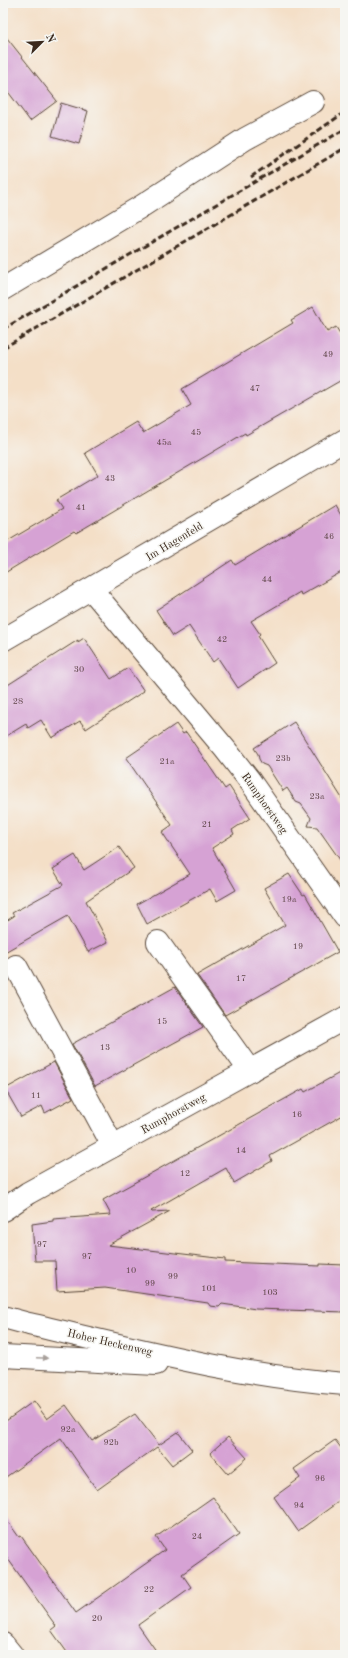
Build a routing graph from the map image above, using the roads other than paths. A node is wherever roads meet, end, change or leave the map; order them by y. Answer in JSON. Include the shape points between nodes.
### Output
{"nodes":[{"id":1,"x":313,"y":102,"type":"dead end"},
{"id":2,"x":3,"y":289,"type":"edge"},
{"id":3,"x":345,"y":440,"type":"edge"},
{"id":4,"x":92,"y":590,"type":"junction"},
{"id":5,"x":3,"y":640,"type":"edge"},
{"id":6,"x":345,"y":917,"type":"edge"},
{"id":7,"x":158,"y":942,"type":"dead end"},
{"id":8,"x":16,"y":966,"type":"dead end"},
{"id":9,"x":345,"y":1018,"type":"edge"},
{"id":10,"x":250,"y":1071,"type":"junction"},
{"id":11,"x":113,"y":1146,"type":"junction"},
{"id":12,"x":3,"y":1210,"type":"edge"},
{"id":13,"x":3,"y":1317,"type":"edge"},
{"id":14,"x":3,"y":1356,"type":"edge"},
{"id":15,"x":217,"y":1367,"type":"junction"},
{"id":16,"x":342,"y":1387,"type":"edge"},
{"id":17,"x":3,"y":1644,"type":"edge"},
{"id":18,"x":12,"y":1655,"type":"edge"}],
"edges":[{"from":1,"to":2,"type":"street","via":[[245,139],[142,206]]},
{"from":3,"to":4,"type":"street","name":"Im Hagenfeld"},
{"from":4,"to":5,"type":"street","name":"Im Hagenfeld"},
{"from":4,"to":6,"type":"street","name":"Rumphorstweg","via":[[250,781]]},
{"from":7,"to":10,"type":"street"},
{"from":8,"to":11,"type":"street"},
{"from":9,"to":10,"type":"street","name":"Rumphorstweg"},
{"from":10,"to":11,"type":"street","name":"Rumphorstweg"},
{"from":11,"to":12,"type":"street","name":"Rumphorstweg","via":[[28,1193]]},
{"from":13,"to":15,"type":"street","name":"Hoher Heckenweg"},
{"from":14,"to":15,"type":"street","name":"Hoher Heckenweg","one_way":true},
{"from":15,"to":16,"type":"street","name":"Hoher Heckenweg"},
{"from":17,"to":18,"type":"street"}]}
